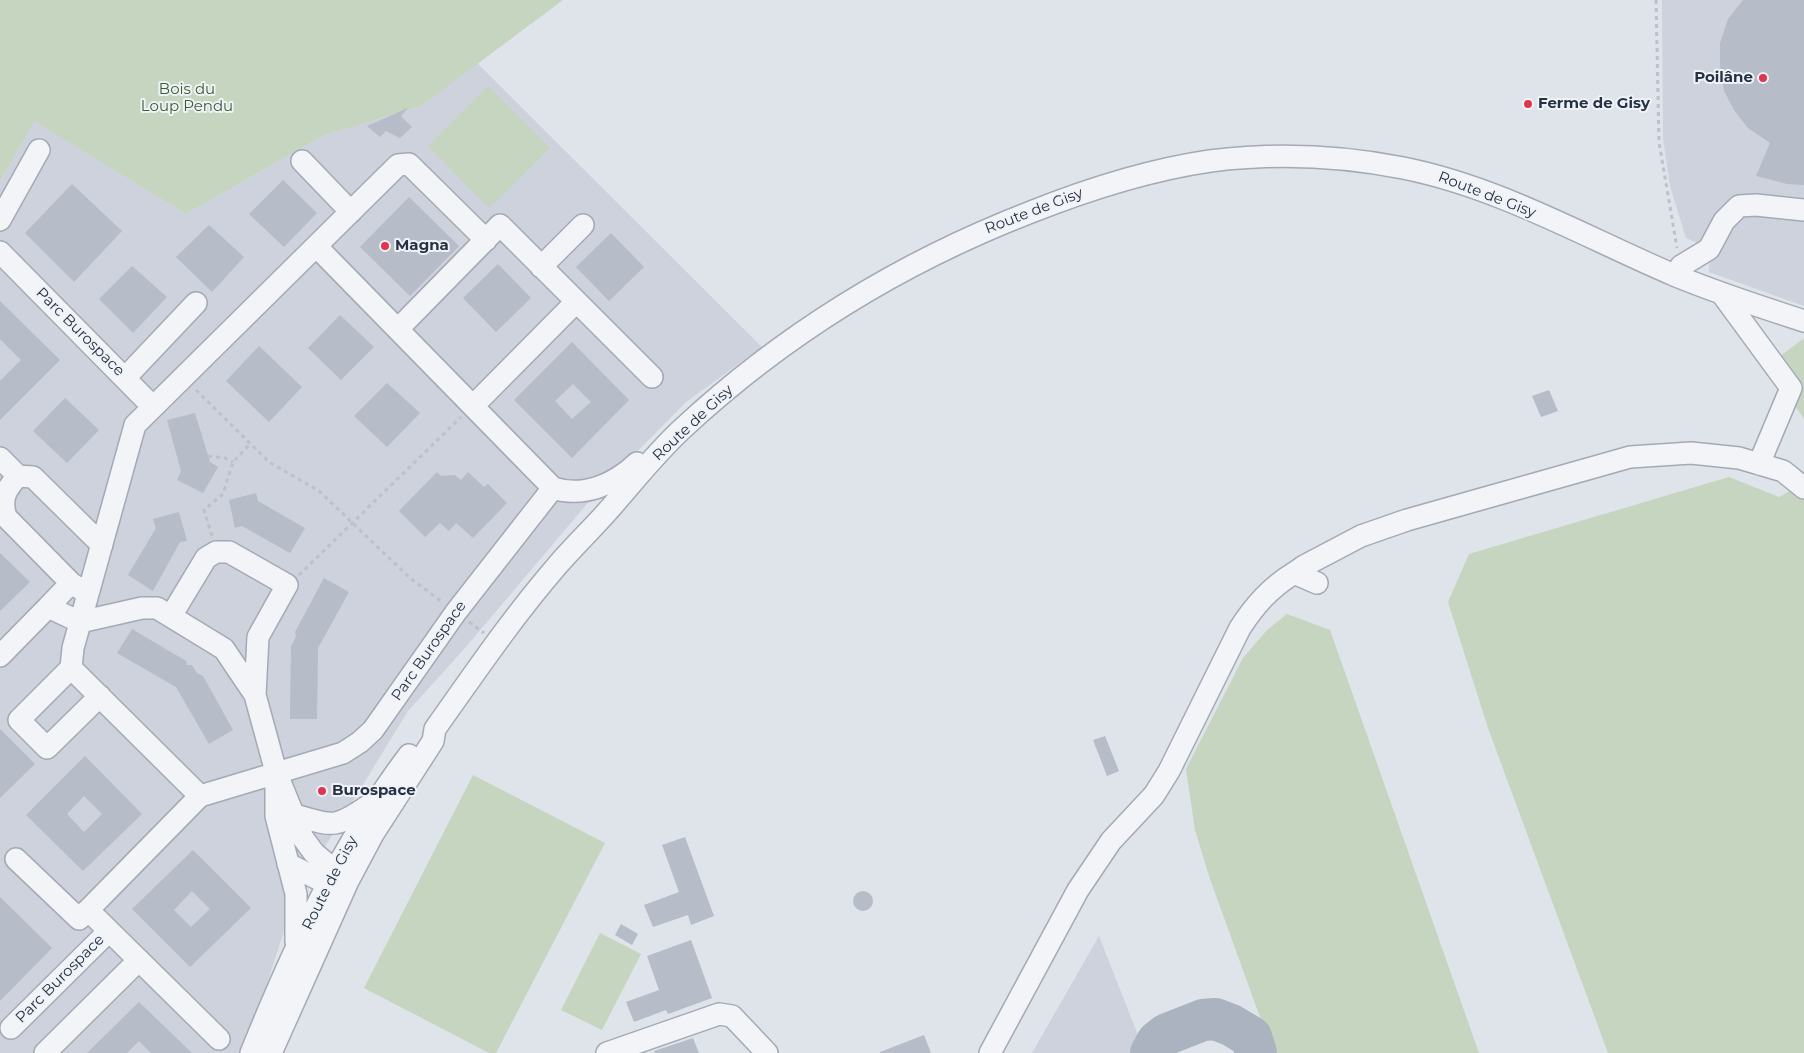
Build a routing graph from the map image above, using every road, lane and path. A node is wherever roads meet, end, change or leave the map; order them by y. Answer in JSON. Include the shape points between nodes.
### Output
{"nodes":[{"id":1,"x":1656,"y":0,"type":"edge"},
{"id":2,"x":39,"y":150,"type":"dead end"},
{"id":3,"x":302,"y":161,"type":"dead end"},
{"id":4,"x":1804,"y":210,"type":"edge"},
{"id":5,"x":351,"y":212,"type":"junction"},
{"id":6,"x":0,"y":220,"type":"edge"},
{"id":7,"x":583,"y":225,"type":"dead end"},
{"id":8,"x":486,"y":240,"type":"junction"},
{"id":9,"x":316,"y":246,"type":"junction"},
{"id":10,"x":2,"y":258,"type":"edge"},
{"id":11,"x":542,"y":267,"type":"junction"},
{"id":12,"x":1678,"y":271,"type":"junction"},
{"id":13,"x":1722,"y":294,"type":"junction"},
{"id":14,"x":576,"y":302,"type":"junction"},
{"id":15,"x":196,"y":303,"type":"dead end"},
{"id":16,"x":1804,"y":321,"type":"edge"},
{"id":17,"x":398,"y":329,"type":"junction"},
{"id":18,"x":184,"y":377,"type":"junction"},
{"id":19,"x":652,"y":377,"type":"dead end"},
{"id":20,"x":125,"y":378,"type":"junction"},
{"id":21,"x":720,"y":395,"type":"junction"},
{"id":22,"x":473,"y":406,"type":"junction"},
{"id":23,"x":153,"y":407,"type":"junction"},
{"id":24,"x":250,"y":444,"type":"junction"},
{"id":25,"x":208,"y":456,"type":"dead end"},
{"id":26,"x":0,"y":458,"type":"edge"},
{"id":27,"x":233,"y":462,"type":"junction"},
{"id":28,"x":1759,"y":464,"type":"junction"},
{"id":29,"x":18,"y":476,"type":"junction"},
{"id":30,"x":553,"y":488,"type":"junction"},
{"id":31,"x":1804,"y":488,"type":"edge"},
{"id":32,"x":353,"y":524,"type":"junction"},
{"id":33,"x":102,"y":545,"type":"junction"},
{"id":34,"x":216,"y":552,"type":"junction"},
{"id":35,"x":1294,"y":574,"type":"junction"},
{"id":36,"x":1317,"y":583,"type":"dead end"},
{"id":37,"x":287,"y":585,"type":"junction"},
{"id":38,"x":80,"y":588,"type":"junction"},
{"id":39,"x":48,"y":606,"type":"junction"},
{"id":40,"x":456,"y":612,"type":"junction"},
{"id":41,"x":171,"y":616,"type":"junction"},
{"id":42,"x":80,"y":622,"type":"junction"},
{"id":43,"x":258,"y":637,"type":"junction"},
{"id":44,"x":497,"y":642,"type":"junction"},
{"id":45,"x":224,"y":649,"type":"junction"},
{"id":46,"x":0,"y":656,"type":"edge"},
{"id":47,"x":71,"y":668,"type":"junction"},
{"id":48,"x":255,"y":695,"type":"junction"},
{"id":49,"x":100,"y":696,"type":"junction"},
{"id":50,"x":435,"y":729,"type":"junction"},
{"id":51,"x":276,"y":772,"type":"junction"},
{"id":52,"x":200,"y":796,"type":"junction"},
{"id":53,"x":376,"y":800,"type":"junction"},
{"id":54,"x":295,"y":815,"type":"junction"},
{"id":55,"x":16,"y":859,"type":"dead end"},
{"id":56,"x":288,"y":864,"type":"junction"},
{"id":57,"x":338,"y":877,"type":"junction"},
{"id":58,"x":88,"y":910,"type":"junction"},
{"id":59,"x":109,"y":931,"type":"junction"},
{"id":60,"x":296,"y":952,"type":"junction"},
{"id":61,"x":139,"y":960,"type":"junction"},
{"id":62,"x":11,"y":1028,"type":"dead end"},
{"id":63,"x":219,"y":1039,"type":"dead end"},
{"id":64,"x":45,"y":1053,"type":"edge"},
{"id":65,"x":251,"y":1053,"type":"edge"},
{"id":66,"x":271,"y":1053,"type":"edge"},
{"id":67,"x":607,"y":1053,"type":"edge"},
{"id":68,"x":767,"y":1053,"type":"edge"},
{"id":69,"x":990,"y":1053,"type":"edge"}],
"edges":[{"from":1,"to":12,"type":"path","via":[[1659,142]]},
{"from":2,"to":6,"type":"street"},
{"from":3,"to":5,"type":"street"},
{"from":4,"to":12,"type":"street","via":[[1739,206],[1724,221],[1709,249]]},
{"from":5,"to":8,"type":"street","via":[[398,165],[409,164]]},
{"from":5,"to":9,"type":"street"},
{"from":7,"to":11,"type":"street"},
{"from":8,"to":11,"type":"street","via":[[500,226]]},
{"from":8,"to":17,"type":"street"},
{"from":9,"to":17,"type":"street"},
{"from":9,"to":18,"type":"street"},
{"from":10,"to":20,"type":"street","name":"Parc Burospace"},
{"from":11,"to":14,"type":"street"},
{"from":12,"to":13,"type":"street","name":"Route de Gisy"},
{"from":12,"to":21,"type":"street","name":"Route de Gisy","via":[[1498,196],[1436,175],[1345,159],[1214,161],[1090,189],[968,237],[866,290]]},
{"from":13,"to":16,"type":"street","name":"Route de Gisy"},
{"from":13,"to":28,"type":"street","via":[[1791,388]]},
{"from":14,"to":19,"type":"street"},
{"from":14,"to":22,"type":"street"},
{"from":15,"to":20,"type":"street"},
{"from":17,"to":22,"type":"street"},
{"from":18,"to":23,"type":"street"},
{"from":18,"to":24,"type":"path"},
{"from":20,"to":23,"type":"street","name":"Parc Burospace"},
{"from":21,"to":30,"type":"street","via":[[679,423],[623,477],[583,491],[564,492]]},
{"from":21,"to":44,"type":"street","name":"Route de Gisy","via":[[678,433],[557,566]]},
{"from":22,"to":30,"type":"street"},
{"from":22,"to":32,"type":"path"},
{"from":23,"to":33,"type":"street","via":[[135,425]]},
{"from":24,"to":27,"type":"path"},
{"from":24,"to":32,"type":"path","via":[[269,462],[319,491]]},
{"from":25,"to":27,"type":"path"},
{"from":26,"to":29,"type":"street"},
{"from":27,"to":34,"type":"path","via":[[223,494],[204,510]]},
{"from":28,"to":31,"type":"street","via":[[1783,471]]},
{"from":28,"to":35,"type":"street","via":[[1739,458],[1691,453],[1630,457],[1361,536]]},
{"from":29,"to":33,"type":"street","via":[[33,477]]},
{"from":29,"to":38,"type":"street","via":[[2,496],[2,510]]},
{"from":30,"to":40,"type":"street","name":"Parc Burospace"},
{"from":32,"to":37,"type":"path"},
{"from":32,"to":40,"type":"path","via":[[410,578]]},
{"from":33,"to":38,"type":"street"},
{"from":34,"to":37,"type":"street","via":[[229,552]]},
{"from":34,"to":41,"type":"street","via":[[206,558]]},
{"from":35,"to":36,"type":"street"},
{"from":35,"to":69,"type":"street","via":[[1263,596],[1240,628],[1169,771],[1154,795],[1111,841],[1078,890]]},
{"from":37,"to":43,"type":"street"},
{"from":38,"to":39,"type":"street"},
{"from":38,"to":42,"type":"street"},
{"from":39,"to":42,"type":"street"},
{"from":39,"to":46,"type":"street"},
{"from":40,"to":44,"type":"path"},
{"from":40,"to":51,"type":"street","name":"Parc Burospace","via":[[385,714],[360,742],[343,753]]},
{"from":41,"to":42,"type":"street","via":[[150,607]]},
{"from":41,"to":45,"type":"street"},
{"from":42,"to":47,"type":"street"},
{"from":43,"to":45,"type":"street","via":[[239,647]]},
{"from":43,"to":48,"type":"street"},
{"from":44,"to":50,"type":"street","name":"Route de Gisy"},
{"from":45,"to":48,"type":"street"},
{"from":47,"to":49,"type":"street"},
{"from":47,"to":49,"type":"street","via":[[19,720],[47,748]]},
{"from":48,"to":51,"type":"street"},
{"from":49,"to":52,"type":"street"},
{"from":50,"to":53,"type":"street","name":"Route de Gisy","via":[[424,734]]},
{"from":50,"to":57,"type":"street","name":"Route de Gisy","via":[[432,741],[373,834]]},
{"from":51,"to":52,"type":"street","name":"Parc Burospace"},
{"from":51,"to":54,"type":"street"},
{"from":51,"to":56,"type":"street","via":[[276,816]]},
{"from":52,"to":58,"type":"street","name":"Parc Burospace"},
{"from":53,"to":54,"type":"street","via":[[336,824]]},
{"from":53,"to":57,"type":"street","name":"Route de Gisy"},
{"from":54,"to":57,"type":"street","via":[[308,846]]},
{"from":55,"to":58,"type":"street","name":"Parc Burospace","via":[[79,919]]},
{"from":56,"to":57,"type":"street","via":[[316,879]]},
{"from":56,"to":60,"type":"street","via":[[297,904]]},
{"from":57,"to":60,"type":"street","name":"Route de Gisy"},
{"from":57,"to":66,"type":"street","name":"Route de Gisy"},
{"from":58,"to":59,"type":"street","name":"Parc Burospace"},
{"from":59,"to":61,"type":"street","name":"Parc Burospace"},
{"from":59,"to":62,"type":"street","name":"Parc Burospace"},
{"from":60,"to":65,"type":"street","name":"Route de Gisy"},
{"from":61,"to":63,"type":"street","name":"Parc Burospace"},
{"from":61,"to":64,"type":"street"},
{"from":67,"to":68,"type":"street","via":[[719,1014],[732,1016]]}]}
